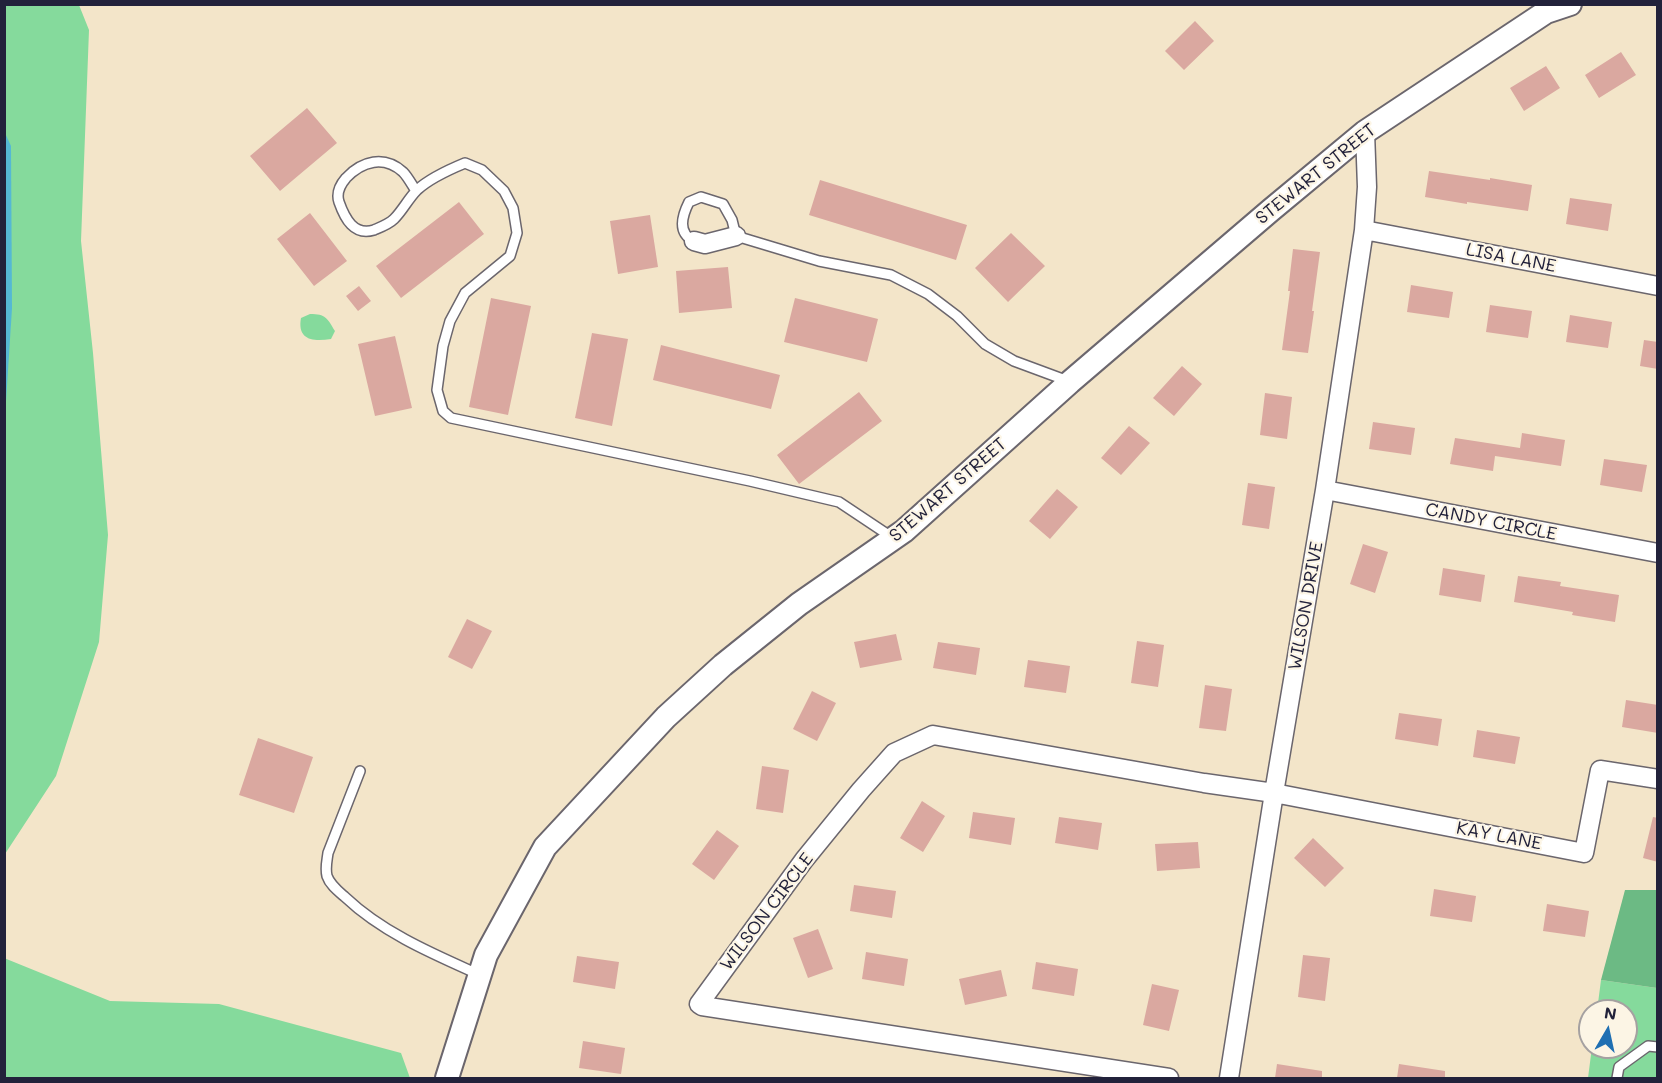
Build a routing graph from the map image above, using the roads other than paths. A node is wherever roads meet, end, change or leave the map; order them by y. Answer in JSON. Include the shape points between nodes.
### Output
{"nodes":[{"id":1,"x":1570,"y":4,"type":"edge"},
{"id":2,"x":1365,"y":132,"type":"junction"},
{"id":3,"x":416,"y":191,"type":"junction"},
{"id":4,"x":1364,"y":230,"type":"junction"},
{"id":5,"x":736,"y":236,"type":"junction"},
{"id":6,"x":694,"y":241,"type":"joint"},
{"id":7,"x":1658,"y":286,"type":"edge"},
{"id":8,"x":1070,"y":382,"type":"junction"},
{"id":9,"x":1326,"y":490,"type":"junction"},
{"id":10,"x":894,"y":538,"type":"junction"},
{"id":11,"x":1658,"y":553,"type":"edge"},
{"id":12,"x":360,"y":771,"type":"dead end"},
{"id":13,"x":1658,"y":779,"type":"edge"},
{"id":14,"x":1274,"y":793,"type":"junction"},
{"id":15,"x":480,"y":975,"type":"junction"},
{"id":16,"x":1658,"y":1047,"type":"edge"},
{"id":17,"x":447,"y":1078,"type":"edge"},
{"id":18,"x":1169,"y":1078,"type":"edge"},
{"id":19,"x":1229,"y":1078,"type":"edge"},
{"id":20,"x":1617,"y":1078,"type":"edge"}],
"edges":[{"from":1,"to":2,"type":"street","name":"STEWART STREET","via":[[1546,12]]},
{"from":2,"to":4,"type":"street","name":"WILSON DRIVE"},
{"from":2,"to":8,"type":"street","name":"STEWART STREET"},
{"from":3,"to":3,"type":"lane","via":[[403,172],[390,164],[371,161],[340,184],[338,198],[349,223],[367,232],[393,220]]},
{"from":3,"to":10,"type":"lane","via":[[443,172],[465,163],[482,170],[504,191],[513,208],[517,232],[510,256],[465,293],[450,321],[437,390],[443,411],[451,418],[839,502]]},
{"from":4,"to":7,"type":"street","name":"LISA LANE"},
{"from":4,"to":9,"type":"street","name":"WILSON DRIVE"},
{"from":5,"to":6,"type":"street","via":[[705,244]]},
{"from":5,"to":6,"type":"lane","via":[[723,204],[701,197],[689,202],[682,214],[682,225]]},
{"from":5,"to":8,"type":"lane","via":[[819,261],[891,275],[928,294],[984,344]]},
{"from":8,"to":10,"type":"street","name":"STEWART STREET"},
{"from":9,"to":11,"type":"street","name":"CANDY CIRCLE"},
{"from":9,"to":14,"type":"street","name":"WILSON DRIVE"},
{"from":10,"to":15,"type":"street","name":"STEWART STREET","via":[[799,604],[666,717],[545,848],[486,955]]},
{"from":12,"to":15,"type":"lane","via":[[328,853],[327,876],[357,909],[386,929]]},
{"from":13,"to":14,"type":"street","name":"KAY LANE","via":[[1600,770],[1584,853]]},
{"from":14,"to":18,"type":"street","name":"WILSON CIRCLE","via":[[933,735],[894,753],[861,790],[804,860],[699,1004]]},
{"from":14,"to":19,"type":"street","name":"WILSON DRIVE"},
{"from":15,"to":17,"type":"street","name":"STEWART STREET"},
{"from":16,"to":20,"type":"lane","via":[[1648,1046],[1619,1067]]}]}
